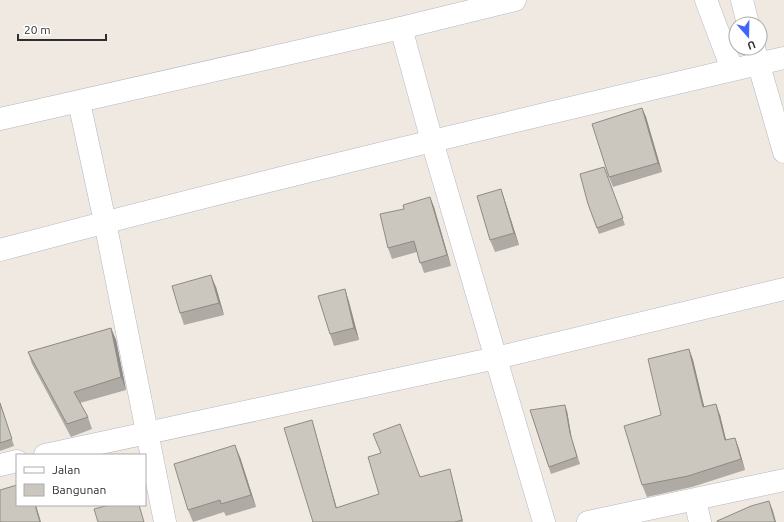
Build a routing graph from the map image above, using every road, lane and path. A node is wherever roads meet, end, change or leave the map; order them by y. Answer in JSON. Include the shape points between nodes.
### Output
{"nodes":[{"id":1,"x":515,"y":0,"type":"edge"},
{"id":2,"x":706,"y":0,"type":"edge"},
{"id":3,"x":401,"y":28,"type":"junction"},
{"id":4,"x":756,"y":56,"type":"edge"},
{"id":5,"x":784,"y":58,"type":"edge"},
{"id":6,"x":732,"y":70,"type":"junction"},
{"id":7,"x":79,"y":102,"type":"junction"},
{"id":8,"x":0,"y":119,"type":"edge"},
{"id":9,"x":432,"y":141,"type":"junction"},
{"id":10,"x":784,"y":152,"type":"edge"},
{"id":11,"x":105,"y":222,"type":"junction"},
{"id":12,"x":0,"y":250,"type":"edge"},
{"id":13,"x":784,"y":290,"type":"edge"},
{"id":14,"x":496,"y":358,"type":"junction"},
{"id":15,"x":148,"y":433,"type":"junction"},
{"id":16,"x":50,"y":454,"type":"edge"},
{"id":17,"x":16,"y":461,"type":"edge"},
{"id":18,"x":0,"y":465,"type":"edge"},
{"id":19,"x":784,"y":480,"type":"edge"},
{"id":20,"x":695,"y":500,"type":"junction"},
{"id":21,"x":165,"y":522,"type":"edge"},
{"id":22,"x":544,"y":522,"type":"edge"},
{"id":23,"x":588,"y":522,"type":"edge"},
{"id":24,"x":700,"y":522,"type":"edge"}],
"edges":[{"from":1,"to":3,"type":"street"},
{"from":2,"to":6,"type":"street"},
{"from":3,"to":7,"type":"street"},
{"from":3,"to":9,"type":"street"},
{"from":4,"to":5,"type":"street"},
{"from":4,"to":6,"type":"street"},
{"from":4,"to":10,"type":"street"},
{"from":6,"to":9,"type":"street"},
{"from":7,"to":8,"type":"street"},
{"from":7,"to":11,"type":"street"},
{"from":9,"to":11,"type":"street"},
{"from":9,"to":14,"type":"street"},
{"from":11,"to":12,"type":"street"},
{"from":11,"to":15,"type":"street"},
{"from":13,"to":14,"type":"street"},
{"from":14,"to":15,"type":"street"},
{"from":14,"to":22,"type":"street"},
{"from":15,"to":16,"type":"street"},
{"from":15,"to":21,"type":"street"},
{"from":17,"to":18,"type":"street"},
{"from":19,"to":20,"type":"street"},
{"from":20,"to":23,"type":"street"},
{"from":20,"to":24,"type":"street"}]}
